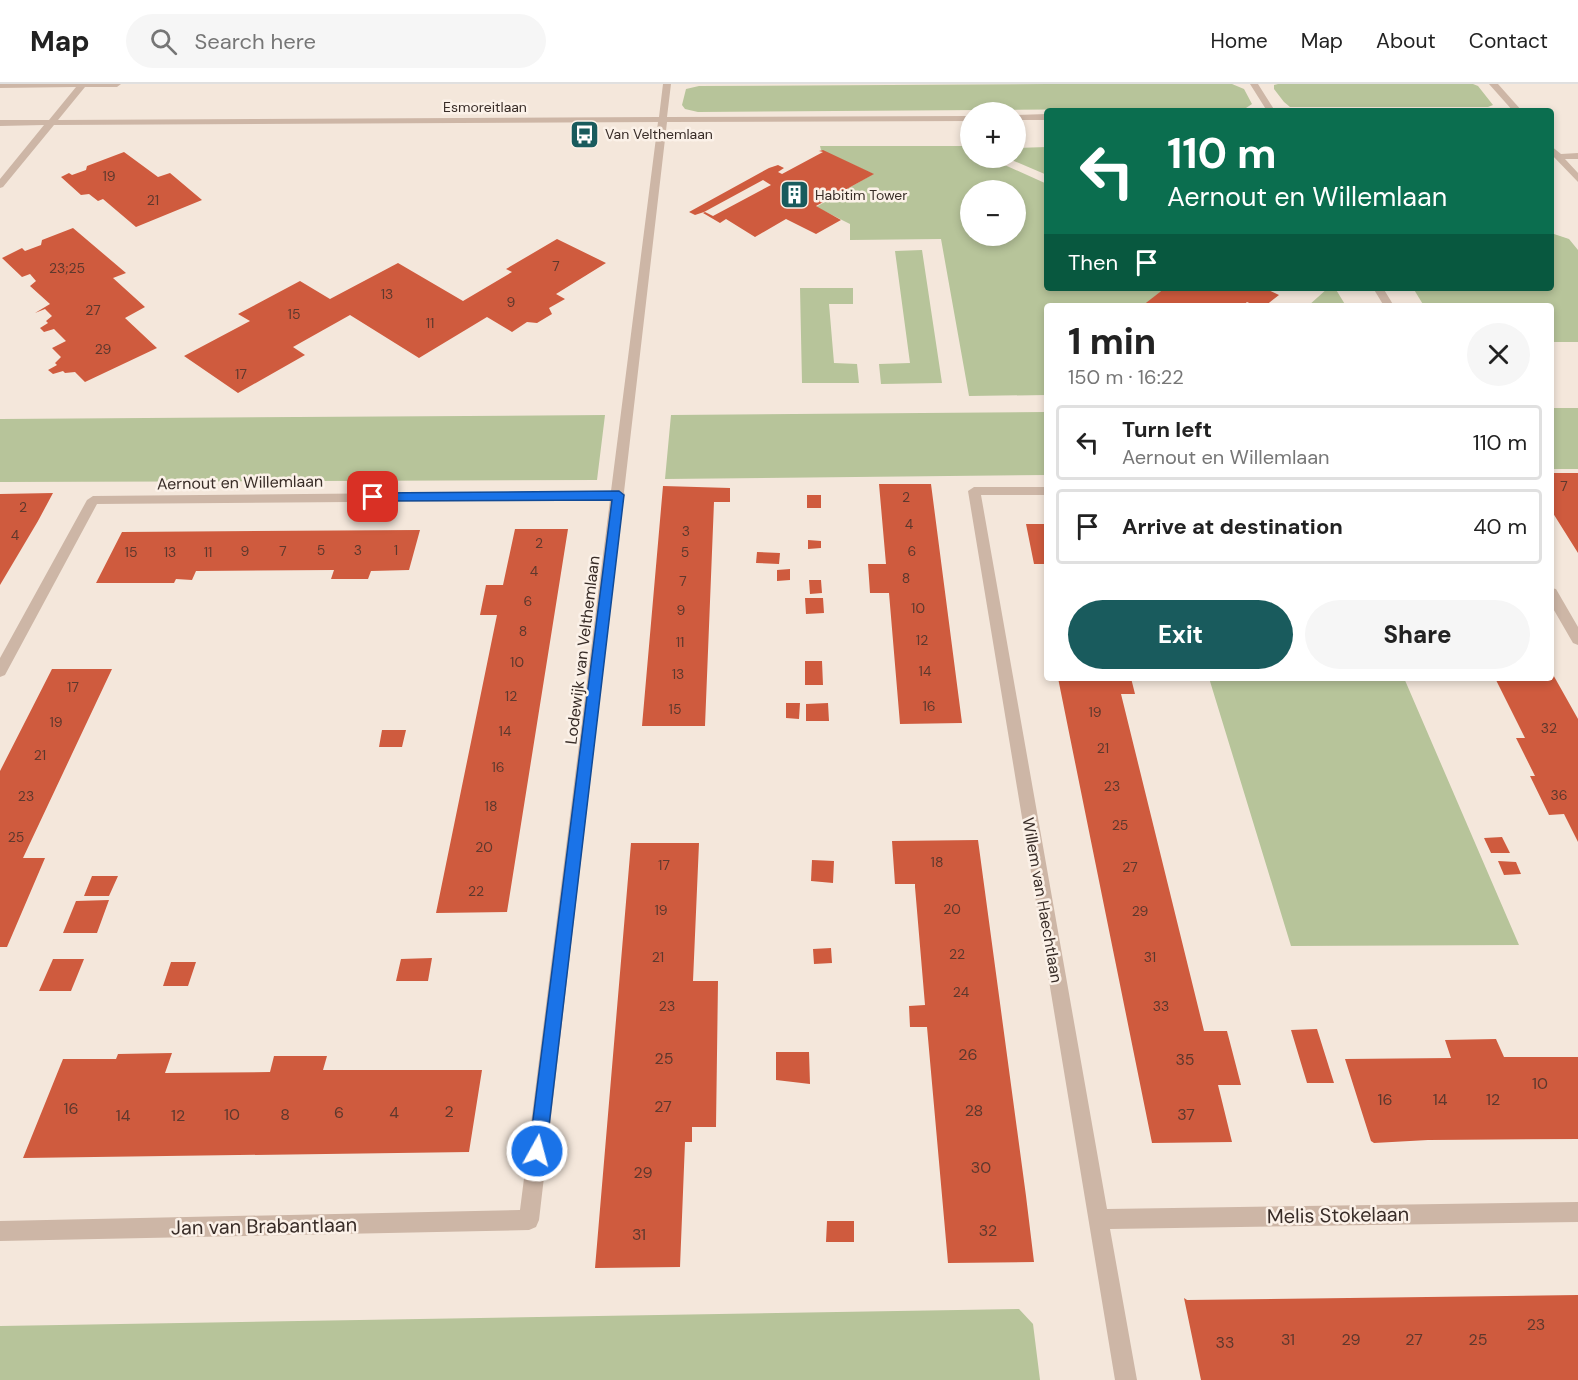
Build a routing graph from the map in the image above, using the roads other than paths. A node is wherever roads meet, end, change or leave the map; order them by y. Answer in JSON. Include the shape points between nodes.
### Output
{"nodes":[{"id":1,"x":83,"y":84,"type":"edge"},
{"id":2,"x":117,"y":84,"type":"edge"},
{"id":3,"x":667,"y":84,"type":"edge"},
{"id":4,"x":1254,"y":84,"type":"edge"},
{"id":5,"x":1493,"y":84,"type":"edge"},
{"id":6,"x":0,"y":85,"type":"edge"},
{"id":7,"x":1269,"y":108,"type":"edge"},
{"id":8,"x":1515,"y":108,"type":"edge"},
{"id":9,"x":1044,"y":117,"type":"edge"},
{"id":10,"x":960,"y":118,"type":"edge"},
{"id":11,"x":1026,"y":118,"type":"edge"},
{"id":12,"x":663,"y":120,"type":"junction"},
{"id":13,"x":0,"y":123,"type":"edge"},
{"id":14,"x":51,"y":123,"type":"junction"},
{"id":15,"x":1554,"y":152,"type":"edge"},
{"id":16,"x":1578,"y":156,"type":"edge"},
{"id":17,"x":1558,"y":157,"type":"junction"},
{"id":18,"x":1578,"y":179,"type":"edge"},
{"id":19,"x":0,"y":184,"type":"edge"},
{"id":20,"x":1044,"y":491,"type":"edge"},
{"id":21,"x":619,"y":495,"type":"junction"},
{"id":22,"x":1554,"y":598,"type":"edge"},
{"id":23,"x":1578,"y":639,"type":"edge"},
{"id":24,"x":0,"y":671,"type":"edge"},
{"id":25,"x":1578,"y":1212,"type":"edge"},
{"id":26,"x":1097,"y":1219,"type":"junction"},
{"id":27,"x":529,"y":1220,"type":"joint"},
{"id":28,"x":0,"y":1232,"type":"edge"},
{"id":29,"x":1126,"y":1380,"type":"edge"}],
"edges":[{"from":1,"to":2,"type":"street"},
{"from":1,"to":6,"type":"street"},
{"from":1,"to":14,"type":"street"},
{"from":3,"to":12,"type":"street","name":"Lodewijk van Velthemlaan"},
{"from":4,"to":7,"type":"street"},
{"from":5,"to":8,"type":"street"},
{"from":9,"to":11,"type":"street"},
{"from":10,"to":12,"type":"street","name":"Esmoreitlaan"},
{"from":12,"to":14,"type":"street","name":"Esmoreitlaan"},
{"from":12,"to":21,"type":"street","name":"Lodewijk van Velthemlaan"},
{"from":13,"to":14,"type":"street","name":"Esmoreitlaan"},
{"from":14,"to":19,"type":"street"},
{"from":15,"to":17,"type":"street"},
{"from":16,"to":17,"type":"street"},
{"from":17,"to":18,"type":"street"},
{"from":20,"to":26,"type":"street","name":"Willem van Haechtlaan","via":[[974,491]]},
{"from":21,"to":24,"type":"street","name":"Aernout en Willemlaan","via":[[93,500]]},
{"from":21,"to":27,"type":"street","name":"Lodewijk van Velthemlaan"},
{"from":22,"to":23,"type":"street"},
{"from":25,"to":26,"type":"street","name":"Melis Stokelaan"},
{"from":26,"to":29,"type":"street","name":"Willem van Haechtlaan"},
{"from":27,"to":28,"type":"street","name":"Jan van Brabantlaan"}]}
